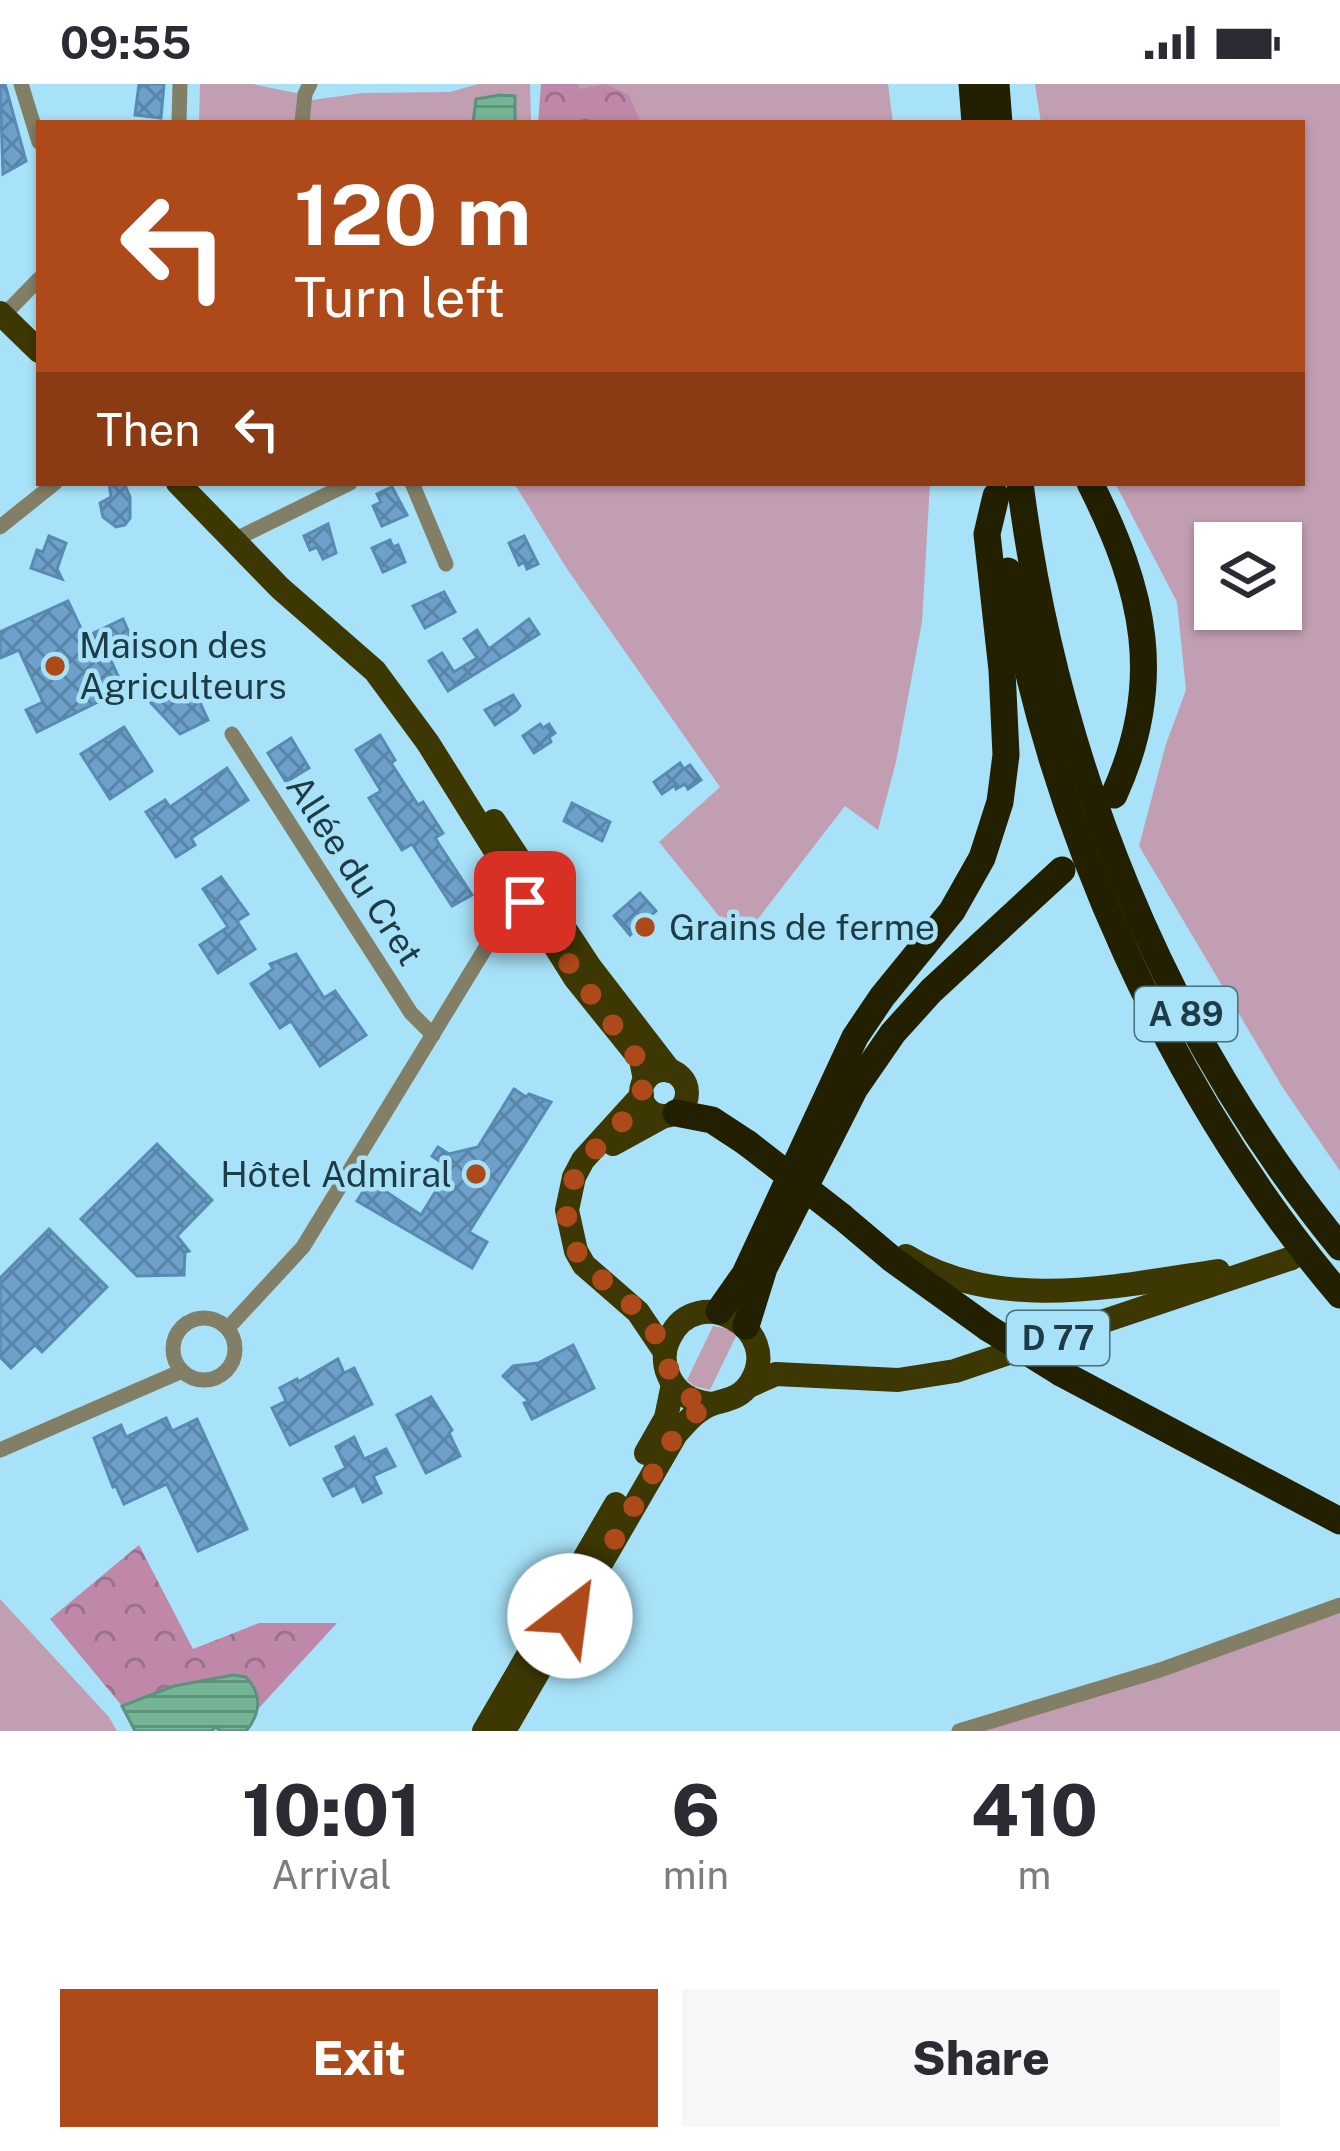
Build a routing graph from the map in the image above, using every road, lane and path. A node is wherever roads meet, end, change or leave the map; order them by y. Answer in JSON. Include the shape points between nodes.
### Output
{"nodes":[{"id":1,"x":21,"y":84,"type":"edge"},
{"id":2,"x":181,"y":84,"type":"edge"},
{"id":3,"x":310,"y":84,"type":"edge"},
{"id":4,"x":972,"y":84,"type":"edge"},
{"id":5,"x":996,"y":84,"type":"edge"},
{"id":6,"x":179,"y":120,"type":"edge"},
{"id":7,"x":303,"y":120,"type":"edge"},
{"id":8,"x":975,"y":120,"type":"edge"},
{"id":9,"x":999,"y":120,"type":"edge"},
{"id":10,"x":36,"y":132,"type":"edge"},
{"id":11,"x":36,"y":282,"type":"edge"},
{"id":12,"x":2,"y":314,"type":"edge"},
{"id":13,"x":36,"y":348,"type":"edge"},
{"id":14,"x":51,"y":486,"type":"edge"},
{"id":15,"x":181,"y":486,"type":"edge"},
{"id":16,"x":192,"y":486,"type":"edge"},
{"id":17,"x":340,"y":486,"type":"edge"},
{"id":18,"x":413,"y":486,"type":"edge"},
{"id":19,"x":1091,"y":486,"type":"edge"},
{"id":20,"x":1004,"y":487,"type":"edge"},
{"id":21,"x":0,"y":527,"type":"edge"},
{"id":22,"x":240,"y":538,"type":"junction"},
{"id":23,"x":446,"y":564,"type":"dead end"},
{"id":24,"x":232,"y":734,"type":"dead end"},
{"id":25,"x":1114,"y":795,"type":"dead end"},
{"id":26,"x":1062,"y":870,"type":"dead end"},
{"id":27,"x":532,"y":897,"type":"junction"},
{"id":28,"x":433,"y":1034,"type":"junction"},
{"id":29,"x":644,"y":1088,"type":"junction"},
{"id":30,"x":674,"y":1097,"type":"junction"},
{"id":31,"x":843,"y":1213,"type":"junction"},
{"id":32,"x":1340,"y":1247,"type":"edge"},
{"id":33,"x":1340,"y":1295,"type":"edge"},
{"id":34,"x":719,"y":1311,"type":"junction"},
{"id":35,"x":688,"y":1317,"type":"junction"},
{"id":36,"x":228,"y":1328,"type":"junction"},
{"id":37,"x":751,"y":1335,"type":"junction"},
{"id":38,"x":665,"y":1352,"type":"junction"},
{"id":39,"x":182,"y":1371,"type":"junction"},
{"id":40,"x":842,"y":1376,"type":"junction"},
{"id":41,"x":673,"y":1384,"type":"junction"},
{"id":42,"x":748,"y":1386,"type":"junction"},
{"id":43,"x":711,"y":1404,"type":"junction"},
{"id":44,"x":0,"y":1450,"type":"edge"},
{"id":45,"x":1340,"y":1521,"type":"edge"},
{"id":46,"x":1340,"y":1605,"type":"edge"},
{"id":47,"x":484,"y":1731,"type":"edge"},
{"id":48,"x":504,"y":1731,"type":"edge"},
{"id":49,"x":959,"y":1731,"type":"edge"}],
"edges":[{"from":1,"to":10,"type":"street"},
{"from":2,"to":6,"type":"street"},
{"from":3,"to":7,"type":"street"},
{"from":4,"to":8,"type":"highway"},
{"from":5,"to":9,"type":"highway"},
{"from":11,"to":12,"type":"street"},
{"from":12,"to":13,"type":"main road"},
{"from":14,"to":21,"type":"street"},
{"from":15,"to":22,"type":"main road"},
{"from":16,"to":22,"type":"main road"},
{"from":17,"to":22,"type":"street"},
{"from":18,"to":23,"type":"street"},
{"from":19,"to":25,"type":"highway","via":[[1129,570],[1143,633],[1138,731]]},
{"from":20,"to":32,"type":"highway","number":"A 89","via":[[1108,846],[1212,1062]]},
{"from":20,"to":33,"type":"highway","number":"A 89","via":[[1032,695],[1114,921],[1225,1136]]},
{"from":20,"to":34,"type":"highway","via":[[986,534],[1006,755],[982,858],[952,911],[855,1036],[745,1274]]},
{"from":22,"to":27,"type":"main road","via":[[386,664],[439,734]]},
{"from":24,"to":28,"type":"street","name":"Allée du Cret","via":[[411,1013]]},
{"from":26,"to":37,"type":"highway","via":[[931,991],[855,1088],[764,1268]]},
{"from":27,"to":28,"type":"street","via":[[499,926]]},
{"from":27,"to":29,"type":"main road","via":[[575,978],[641,1060]]},
{"from":27,"to":30,"type":"main road","via":[[600,980]]},
{"from":28,"to":36,"type":"street","via":[[303,1247]]},
{"from":29,"to":30,"type":"main road","via":[[646,1108]]},
{"from":29,"to":30,"type":"main road","via":[[656,1071]]},
{"from":29,"to":38,"type":"main road","via":[[583,1160],[567,1210],[584,1264],[638,1312]]},
{"from":30,"to":31,"type":"highway","bridge":true,"via":[[750,1140]]},
{"from":30,"to":35,"type":"main road","via":[[590,1170],[580,1227],[621,1286]]},
{"from":31,"to":40,"type":"main road","number":"D 77","via":[[927,1268],[1002,1289],[1146,1282],[1280,1262],[955,1371],[898,1380]]},
{"from":31,"to":45,"type":"highway","bridge":true,"via":[[988,1328]]},
{"from":34,"to":35,"type":"main road"},
{"from":34,"to":37,"type":"main road"},
{"from":35,"to":38,"type":"main road"},
{"from":36,"to":39,"type":"street","via":[[235,1346],[225,1372],[208,1380]]},
{"from":36,"to":39,"type":"street","via":[[211,1318],[183,1326],[173,1343]]},
{"from":37,"to":40,"type":"main road","number":"D 77","via":[[794,1363]]},
{"from":37,"to":42,"type":"main road","via":[[757,1370]]},
{"from":38,"to":41,"type":"main road"},
{"from":39,"to":44,"type":"street"},
{"from":40,"to":42,"type":"main road","number":"D 77","via":[[776,1374]]},
{"from":41,"to":43,"type":"main road"},
{"from":41,"to":47,"type":"main road","via":[[666,1418]]},
{"from":42,"to":43,"type":"main road"},
{"from":43,"to":48,"type":"main road","via":[[662,1456]]},
{"from":46,"to":49,"type":"street"}]}
